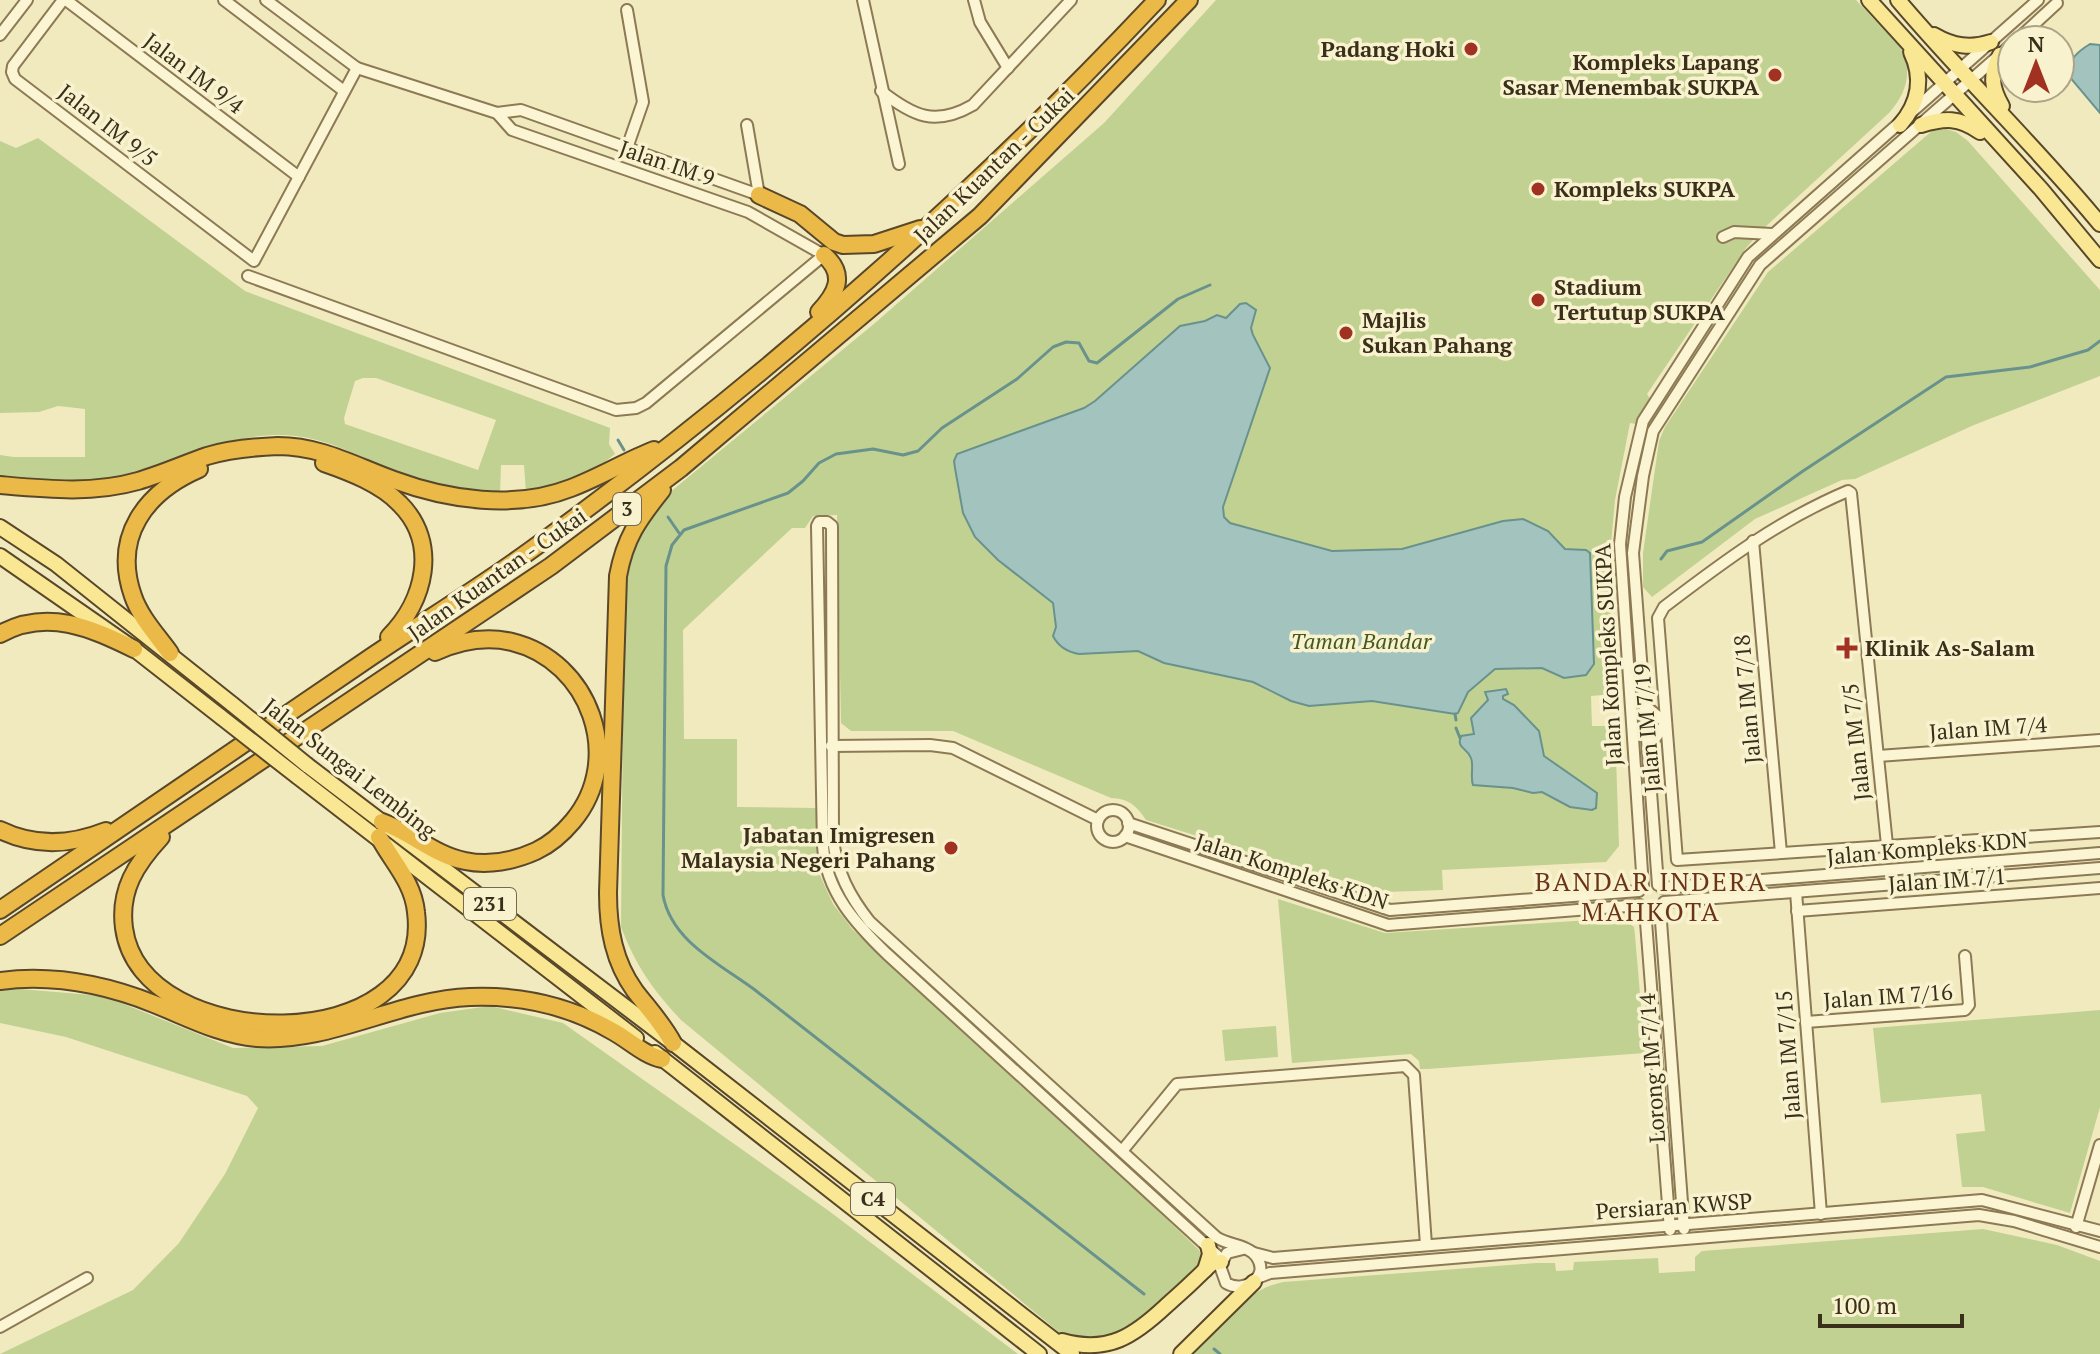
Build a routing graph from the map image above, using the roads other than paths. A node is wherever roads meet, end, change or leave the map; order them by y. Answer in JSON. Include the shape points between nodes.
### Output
{"nodes":[{"id":1,"x":27,"y":0,"type":"edge"},
{"id":2,"x":64,"y":0,"type":"edge"},
{"id":3,"x":224,"y":0,"type":"edge"},
{"id":4,"x":266,"y":0,"type":"edge"},
{"id":5,"x":863,"y":0,"type":"edge"},
{"id":6,"x":974,"y":0,"type":"edge"},
{"id":7,"x":1071,"y":0,"type":"edge"},
{"id":8,"x":1157,"y":0,"type":"edge"},
{"id":9,"x":1189,"y":0,"type":"edge"},
{"id":10,"x":1869,"y":0,"type":"edge"},
{"id":11,"x":1898,"y":0,"type":"edge"},
{"id":12,"x":2038,"y":0,"type":"edge"},
{"id":13,"x":2057,"y":3,"type":"dead end"},
{"id":14,"x":627,"y":10,"type":"dead end"},
{"id":15,"x":2034,"y":24,"type":"edge"},
{"id":16,"x":1920,"y":26,"type":"junction"},
{"id":17,"x":0,"y":35,"type":"edge"},
{"id":18,"x":1902,"y":37,"type":"junction"},
{"id":19,"x":1991,"y":42,"type":"junction"},
{"id":20,"x":1996,"y":58,"type":"edge"},
{"id":21,"x":1996,"y":63,"type":"edge"},
{"id":22,"x":357,"y":68,"type":"junction"},
{"id":23,"x":1008,"y":68,"type":"junction"},
{"id":24,"x":1959,"y":69,"type":"junction"},
{"id":25,"x":1970,"y":81,"type":"junction"},
{"id":26,"x":1943,"y":83,"type":"junction"},
{"id":27,"x":344,"y":91,"type":"junction"},
{"id":28,"x":881,"y":91,"type":"junction"},
{"id":29,"x":1955,"y":95,"type":"junction"},
{"id":30,"x":1996,"y":95,"type":"edge"},
{"id":31,"x":2001,"y":104,"type":"edge"},
{"id":32,"x":497,"y":113,"type":"junction"},
{"id":33,"x":536,"y":116,"type":"junction"},
{"id":34,"x":553,"y":122,"type":"junction"},
{"id":35,"x":747,"y":125,"type":"dead end"},
{"id":36,"x":1900,"y":125,"type":"junction"},
{"id":37,"x":1921,"y":125,"type":"junction"},
{"id":38,"x":2015,"y":128,"type":"junction"},
{"id":39,"x":530,"y":136,"type":"junction"},
{"id":40,"x":545,"y":141,"type":"junction"},
{"id":41,"x":2000,"y":146,"type":"junction"},
{"id":42,"x":627,"y":148,"type":"junction"},
{"id":43,"x":899,"y":164,"type":"dead end"},
{"id":44,"x":299,"y":177,"type":"junction"},
{"id":45,"x":759,"y":195,"type":"junction"},
{"id":46,"x":2100,"y":224,"type":"edge"},
{"id":47,"x":929,"y":227,"type":"junction"},
{"id":48,"x":1773,"y":234,"type":"junction"},
{"id":49,"x":1723,"y":237,"type":"dead end"},
{"id":50,"x":824,"y":255,"type":"junction"},
{"id":51,"x":2100,"y":260,"type":"edge"},
{"id":52,"x":248,"y":276,"type":"dead end"},
{"id":53,"x":774,"y":361,"type":"junction"},
{"id":54,"x":672,"y":443,"type":"junction"},
{"id":55,"x":681,"y":468,"type":"junction"},
{"id":56,"x":0,"y":485,"type":"edge"},
{"id":57,"x":1851,"y":493,"type":"joint"},
{"id":58,"x":0,"y":527,"type":"edge"},
{"id":59,"x":1753,"y":541,"type":"junction"},
{"id":60,"x":0,"y":556,"type":"edge"},
{"id":61,"x":0,"y":634,"type":"edge"},
{"id":62,"x":134,"y":649,"type":"junction"},
{"id":63,"x":170,"y":653,"type":"junction"},
{"id":64,"x":365,"y":661,"type":"junction"},
{"id":65,"x":408,"y":663,"type":"junction"},
{"id":66,"x":1643,"y":704,"type":"junction"},
{"id":67,"x":1666,"y":723,"type":"junction"},
{"id":68,"x":2100,"y":740,"type":"edge"},
{"id":69,"x":821,"y":746,"type":"junction"},
{"id":70,"x":835,"y":746,"type":"junction"},
{"id":71,"x":1648,"y":748,"type":"junction"},
{"id":72,"x":1878,"y":756,"type":"junction"},
{"id":73,"x":302,"y":771,"type":"junction"},
{"id":74,"x":182,"y":816,"type":"junction"},
{"id":75,"x":1098,"y":820,"type":"junction"},
{"id":76,"x":1128,"y":823,"type":"junction"},
{"id":77,"x":125,"y":826,"type":"junction"},
{"id":78,"x":0,"y":830,"type":"edge"},
{"id":79,"x":381,"y":830,"type":"junction"},
{"id":80,"x":2100,"y":832,"type":"edge"},
{"id":81,"x":1125,"y":836,"type":"junction"},
{"id":82,"x":1887,"y":845,"type":"junction"},
{"id":83,"x":1781,"y":853,"type":"junction"},
{"id":84,"x":2100,"y":853,"type":"edge"},
{"id":85,"x":2100,"y":868,"type":"edge"},
{"id":86,"x":1660,"y":887,"type":"junction"},
{"id":87,"x":2100,"y":888,"type":"edge"},
{"id":88,"x":1641,"y":889,"type":"junction"},
{"id":89,"x":1796,"y":892,"type":"junction"},
{"id":90,"x":1662,"y":905,"type":"junction"},
{"id":91,"x":1643,"y":907,"type":"junction"},
{"id":92,"x":0,"y":910,"type":"edge"},
{"id":93,"x":1390,"y":910,"type":"junction"},
{"id":94,"x":1797,"y":911,"type":"junction"},
{"id":95,"x":1388,"y":925,"type":"junction"},
{"id":96,"x":0,"y":936,"type":"edge"},
{"id":97,"x":1965,"y":956,"type":"dead end"},
{"id":98,"x":0,"y":981,"type":"edge"},
{"id":99,"x":963,"y":1005,"type":"junction"},
{"id":100,"x":954,"y":1015,"type":"junction"},
{"id":101,"x":1806,"y":1022,"type":"junction"},
{"id":102,"x":673,"y":1043,"type":"junction"},
{"id":103,"x":662,"y":1059,"type":"junction"},
{"id":104,"x":1108,"y":1145,"type":"junction"},
{"id":105,"x":2100,"y":1145,"type":"edge"},
{"id":106,"x":1122,"y":1151,"type":"junction"},
{"id":107,"x":1821,"y":1214,"type":"junction"},
{"id":108,"x":1806,"y":1215,"type":"junction"},
{"id":109,"x":2077,"y":1223,"type":"junction"},
{"id":110,"x":1683,"y":1225,"type":"junction"},
{"id":111,"x":1669,"y":1226,"type":"junction"},
{"id":112,"x":1808,"y":1230,"type":"junction"},
{"id":113,"x":2100,"y":1231,"type":"edge"},
{"id":114,"x":2072,"y":1237,"type":"junction"},
{"id":115,"x":1685,"y":1239,"type":"junction"},
{"id":116,"x":1670,"y":1240,"type":"junction"},
{"id":117,"x":1441,"y":1244,"type":"junction"},
{"id":118,"x":1208,"y":1245,"type":"junction"},
{"id":119,"x":1426,"y":1245,"type":"junction"},
{"id":120,"x":2100,"y":1247,"type":"edge"},
{"id":121,"x":1246,"y":1250,"type":"junction"},
{"id":122,"x":1442,"y":1259,"type":"junction"},
{"id":123,"x":1221,"y":1261,"type":"junction"},
{"id":124,"x":1205,"y":1271,"type":"junction"},
{"id":125,"x":87,"y":1278,"type":"dead end"},
{"id":126,"x":1256,"y":1280,"type":"junction"},
{"id":127,"x":2,"y":1326,"type":"edge"},
{"id":128,"x":1043,"y":1332,"type":"junction"},
{"id":129,"x":1039,"y":1354,"type":"edge"},
{"id":130,"x":1072,"y":1354,"type":"edge"},
{"id":131,"x":1181,"y":1354,"type":"edge"}],
"edges":[{"from":1,"to":17,"type":"street"},
{"from":2,"to":44,"type":"street","name":"Jalan IM 9/4"},
{"from":2,"to":44,"type":"street","name":"Jalan IM 9/5","via":[[13,66],[15,79],[254,261]]},
{"from":3,"to":27,"type":"street"},
{"from":4,"to":22,"type":"street","name":"Jalan IM 9"},
{"from":5,"to":28,"type":"street"},
{"from":6,"to":23,"type":"street","via":[[980,22]]},
{"from":7,"to":23,"type":"street"},
{"from":8,"to":47,"type":"highway","name":"Jalan Kuantan - Cukai","number":"3"},
{"from":9,"to":55,"type":"highway","name":"Jalan Kuantan - Cukai","number":"3","via":[[980,216]]},
{"from":10,"to":18,"type":"main road"},
{"from":11,"to":16,"type":"main road"},
{"from":12,"to":19,"type":"street","name":"Jalan Kompleks SUKPA"},
{"from":13,"to":15,"type":"street"},
{"from":14,"to":42,"type":"street","via":[[643,102]]},
{"from":16,"to":19,"type":"main road","via":[[1961,46]]},
{"from":16,"to":24,"type":"main road"},
{"from":18,"to":26,"type":"main road"},
{"from":18,"to":36,"type":"main road","via":[[1913,54],[1919,81],[1913,107]]},
{"from":19,"to":24,"type":"street","name":"Jalan Kompleks SUKPA"},
{"from":20,"to":25,"type":"street","name":"Jalan Kompleks SUKPA"},
{"from":21,"to":30,"type":"main road"},
{"from":22,"to":27,"type":"street"},
{"from":22,"to":32,"type":"street","name":"Jalan IM 9"},
{"from":23,"to":28,"type":"street","via":[[973,105],[947,117],[917,115]]},
{"from":24,"to":25,"type":"main road"},
{"from":24,"to":26,"type":"street","name":"Jalan Kompleks SUKPA"},
{"from":25,"to":29,"type":"street","name":"Jalan Kompleks SUKPA"},
{"from":25,"to":38,"type":"main road"},
{"from":26,"to":29,"type":"main road"},
{"from":26,"to":36,"type":"street","name":"Jalan Kompleks SUKPA"},
{"from":27,"to":44,"type":"street"},
{"from":28,"to":43,"type":"street"},
{"from":29,"to":37,"type":"street","name":"Jalan Kompleks SUKPA"},
{"from":29,"to":41,"type":"main road"},
{"from":31,"to":38,"type":"main road"},
{"from":32,"to":33,"type":"street","name":"Jalan IM 9","via":[[521,110]]},
{"from":32,"to":39,"type":"street","name":"Jalan IM 9","via":[[512,130]]},
{"from":33,"to":34,"type":"street","name":"Jalan IM 9"},
{"from":33,"to":39,"type":"street","via":[[528,122]]},
{"from":34,"to":40,"type":"street"},
{"from":34,"to":42,"type":"street","name":"Jalan IM 9"},
{"from":35,"to":45,"type":"street"},
{"from":36,"to":48,"type":"street","name":"Jalan Kompleks SUKPA"},
{"from":37,"to":41,"type":"main road","via":[[1960,120]]},
{"from":37,"to":66,"type":"street","name":"Jalan Kompleks SUKPA","via":[[1760,265],[1656,425],[1633,548]]},
{"from":38,"to":46,"type":"main road"},
{"from":39,"to":40,"type":"street","name":"Jalan IM 9"},
{"from":40,"to":50,"type":"street","name":"Jalan IM 9","via":[[748,212]]},
{"from":41,"to":51,"type":"main road"},
{"from":42,"to":45,"type":"street","name":"Jalan IM 9"},
{"from":45,"to":47,"type":"highway","via":[[800,214],[843,245],[874,244]]},
{"from":47,"to":53,"type":"highway","name":"Jalan Kuantan - Cukai","number":"3"},
{"from":48,"to":49,"type":"street","via":[[1734,232]]},
{"from":48,"to":88,"type":"street","name":"Jalan Kompleks SUKPA","via":[[1743,264],[1646,415],[1627,484],[1620,561]]},
{"from":50,"to":52,"type":"street","via":[[646,403],[616,410]]},
{"from":50,"to":53,"type":"highway","via":[[836,269],[834,292]]},
{"from":53,"to":54,"type":"highway","name":"Jalan Kuantan - Cukai","number":"3"},
{"from":54,"to":56,"type":"highway","via":[[570,489],[502,500],[429,492],[316,450],[283,446],[210,455],[137,482],[90,489]]},
{"from":54,"to":64,"type":"highway","name":"Jalan Kuantan - Cukai","number":"3","via":[[544,541]]},
{"from":55,"to":65,"type":"highway","name":"Jalan Kuantan - Cukai","number":"3","via":[[551,566]]},
{"from":55,"to":102,"type":"highway","via":[[634,526],[618,576],[608,893],[608,922],[624,971]]},
{"from":57,"to":59,"type":"street","name":"Jalan IM 7/19","via":[[1805,508]]},
{"from":57,"to":72,"type":"street","name":"Jalan IM 7/5"},
{"from":58,"to":63,"type":"main road","name":"Jalan Sungai Lembing","number":"231"},
{"from":59,"to":67,"type":"street","name":"Jalan IM 7/19","via":[[1664,607],[1658,618]]},
{"from":59,"to":83,"type":"street","name":"Jalan IM 7/18"},
{"from":60,"to":62,"type":"main road","name":"Jalan Sungai Lembing","number":"231"},
{"from":61,"to":62,"type":"highway","via":[[32,623],[60,622],[90,627]]},
{"from":62,"to":73,"type":"main road","name":"Jalan Sungai Lembing","number":"231","bridge":true},
{"from":63,"to":64,"type":"highway","via":[[144,618],[128,576],[126,555],[141,513],[170,483],[212,464],[299,457],[346,471],[383,490],[399,502],[419,531],[424,573],[419,592],[400,626]]},
{"from":63,"to":73,"type":"main road","name":"Jalan Sungai Lembing","number":"231","bridge":true},
{"from":64,"to":77,"type":"highway","name":"Jalan Kuantan - Cukai","number":"3"},
{"from":65,"to":74,"type":"highway","name":"Jalan Kuantan - Cukai","number":"3"},
{"from":65,"to":79,"type":"highway","via":[[449,646],[492,639],[531,648],[579,687],[593,716],[599,755],[581,812],[545,847],[521,858],[465,861]]},
{"from":66,"to":67,"type":"street"},
{"from":66,"to":71,"type":"street","name":"Jalan Kompleks SUKPA"},
{"from":67,"to":71,"type":"street"},
{"from":67,"to":83,"type":"street","name":"Jalan IM 7/19","via":[[1677,860]]},
{"from":68,"to":72,"type":"street","name":"Jalan IM 7/4"},
{"from":69,"to":70,"type":"street"},
{"from":69,"to":70,"type":"street","via":[[821,522],[832,526]]},
{"from":69,"to":100,"type":"street","via":[[823,853],[840,900],[866,934]]},
{"from":70,"to":75,"type":"street","via":[[953,748]]},
{"from":70,"to":99,"type":"street","via":[[834,848],[849,893],[870,922]]},
{"from":71,"to":86,"type":"street","name":"Jalan Kompleks SUKPA"},
{"from":72,"to":82,"type":"street","name":"Jalan IM 7/5"},
{"from":73,"to":79,"type":"main road","name":"Jalan Sungai Lembing","number":"231"},
{"from":74,"to":79,"type":"highway","via":[[129,879],[124,899],[126,940],[142,971],[167,991],[203,1012],[247,1023],[304,1023],[340,1015],[371,1003],[402,974],[412,957],[416,910]]},
{"from":74,"to":96,"type":"highway","name":"Jalan Kuantan - Cukai","number":"3"},
{"from":75,"to":76,"type":"street","via":[[1112,810]]},
{"from":75,"to":81,"type":"street","via":[[1104,839],[1113,842]]},
{"from":76,"to":81,"type":"street"},
{"from":76,"to":93,"type":"street","name":"Jalan Kompleks KDN"},
{"from":77,"to":78,"type":"highway","via":[[61,843],[19,839]]},
{"from":77,"to":92,"type":"highway","name":"Jalan Kuantan - Cukai","number":"3"},
{"from":79,"to":102,"type":"main road","name":"Jalan Sungai Lembing","number":"231"},
{"from":79,"to":103,"type":"main road","name":"Jalan Sungai Lembing","number":"231"},
{"from":80,"to":82,"type":"street","name":"Jalan IM 7/1"},
{"from":81,"to":95,"type":"street","name":"Jalan Kompleks KDN"},
{"from":82,"to":83,"type":"street","name":"Jalan IM 7/19"},
{"from":84,"to":86,"type":"street","name":"Jalan Kompleks KDN"},
{"from":85,"to":89,"type":"street","name":"Jalan Kompleks KDN"},
{"from":86,"to":88,"type":"street","via":[[1651,883]]},
{"from":86,"to":90,"type":"street"},
{"from":87,"to":94,"type":"street","name":"Jalan IM 7/1"},
{"from":88,"to":91,"type":"street","via":[[1637,898]]},
{"from":88,"to":93,"type":"street","name":"Jalan Kompleks KDN"},
{"from":89,"to":90,"type":"street","name":"Jalan Kompleks KDN"},
{"from":89,"to":94,"type":"street","name":"Jalan IM 7/15"},
{"from":90,"to":91,"type":"street","via":[[1652,911]]},
{"from":90,"to":110,"type":"street","name":"Lorong IM 7/14"},
{"from":91,"to":95,"type":"street","name":"Jalan Kompleks KDN"},
{"from":91,"to":111,"type":"street","name":"Lorong IM 7/14"},
{"from":93,"to":95,"type":"street"},
{"from":94,"to":101,"type":"street","name":"Jalan IM 7/15"},
{"from":97,"to":101,"type":"street","name":"Jalan IM 7/16","via":[[1965,1010]]},
{"from":98,"to":103,"type":"highway","via":[[47,978],[93,984],[255,1038],[318,1034],[439,999],[507,998],[569,1009]]},
{"from":99,"to":100,"type":"street"},
{"from":99,"to":104,"type":"street"},
{"from":100,"to":104,"type":"street"},
{"from":101,"to":107,"type":"street","name":"Jalan IM 7/15"},
{"from":102,"to":128,"type":"main road","number":"C4"},
{"from":103,"to":129,"type":"main road","number":"C4"},
{"from":104,"to":106,"type":"street","name":"Persiaran KWSP"},
{"from":104,"to":118,"type":"street"},
{"from":105,"to":109,"type":"street"},
{"from":106,"to":119,"type":"street","via":[[1177,1084],[1405,1066],[1414,1075]]},
{"from":106,"to":121,"type":"street","name":"Persiaran KWSP","via":[[1216,1237]]},
{"from":107,"to":108,"type":"street","name":"Persiaran KWSP"},
{"from":107,"to":109,"type":"street","name":"Persiaran KWSP","via":[[1988,1200]]},
{"from":108,"to":110,"type":"street","name":"Persiaran KWSP"},
{"from":108,"to":112,"type":"street"},
{"from":109,"to":113,"type":"street","name":"Persiaran KWSP"},
{"from":109,"to":114,"type":"street"},
{"from":110,"to":111,"type":"street","name":"Persiaran KWSP"},
{"from":110,"to":115,"type":"street","name":"Lorong IM 7/14"},
{"from":111,"to":116,"type":"street","name":"Lorong IM 7/14"},
{"from":111,"to":117,"type":"street","name":"Persiaran KWSP"},
{"from":112,"to":114,"type":"street","name":"Persiaran KWSP","via":[[1987,1215]]},
{"from":112,"to":115,"type":"street","name":"Persiaran KWSP"},
{"from":114,"to":120,"type":"street","name":"Persiaran KWSP"},
{"from":115,"to":116,"type":"street","name":"Persiaran KWSP"},
{"from":116,"to":122,"type":"street","name":"Persiaran KWSP"},
{"from":117,"to":119,"type":"street","name":"Persiaran KWSP"},
{"from":117,"to":122,"type":"street"},
{"from":118,"to":123,"type":"street"},
{"from":118,"to":124,"type":"main road"},
{"from":119,"to":121,"type":"street","name":"Persiaran KWSP","via":[[1268,1258]]},
{"from":121,"to":123,"type":"street","via":[[1232,1250]]},
{"from":121,"to":126,"type":"street","via":[[1259,1264]]},
{"from":122,"to":126,"type":"street","name":"Persiaran KWSP","via":[[1270,1273]]},
{"from":123,"to":124,"type":"main road"},
{"from":123,"to":126,"type":"street","name":"Persiaran KWSP","via":[[1222,1278],[1232,1286],[1244,1288]]},
{"from":124,"to":128,"type":"main road","via":[[1127,1340],[1086,1348]]},
{"from":125,"to":127,"type":"street"},
{"from":126,"to":131,"type":"main road"},
{"from":128,"to":130,"type":"main road","number":"C4"}]}
